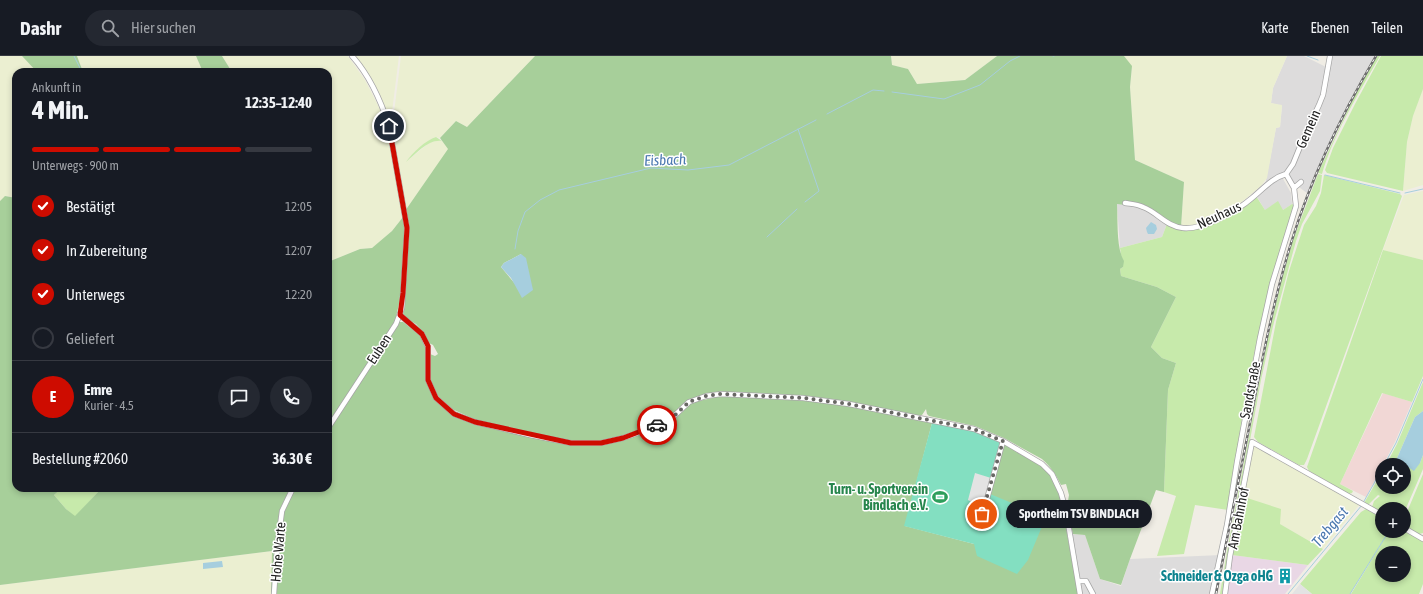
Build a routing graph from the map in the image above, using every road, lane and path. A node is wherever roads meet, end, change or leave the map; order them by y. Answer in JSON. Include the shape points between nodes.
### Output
{"nodes":[{"id":1,"x":352,"y":56,"type":"edge"},
{"id":2,"x":1330,"y":56,"type":"edge"},
{"id":3,"x":1286,"y":174,"type":"junction"},
{"id":4,"x":1301,"y":182,"type":"dead end"},
{"id":5,"x":1294,"y":188,"type":"junction"},
{"id":6,"x":1125,"y":203,"type":"dead end"},
{"id":7,"x":400,"y":315,"type":"junction"},
{"id":8,"x":332,"y":422,"type":"edge"},
{"id":9,"x":1003,"y":441,"type":"junction"},
{"id":10,"x":290,"y":492,"type":"edge"},
{"id":11,"x":1375,"y":511,"type":"edge"},
{"id":12,"x":979,"y":528,"type":"dead end"},
{"id":13,"x":1411,"y":532,"type":"edge"},
{"id":14,"x":1423,"y":539,"type":"edge"},
{"id":15,"x":1078,"y":581,"type":"junction"},
{"id":16,"x":274,"y":594,"type":"edge"},
{"id":17,"x":1080,"y":594,"type":"edge"},
{"id":18,"x":1093,"y":594,"type":"edge"},
{"id":19,"x":1212,"y":594,"type":"edge"},
{"id":20,"x":1225,"y":594,"type":"edge"}],
"edges":[{"from":1,"to":7,"type":"street","name":"Euben","via":[[369,80],[384,111],[402,196],[407,228]]},
{"from":2,"to":3,"type":"street","name":"Gemein","via":[[1319,106]]},
{"from":3,"to":5,"type":"street"},
{"from":3,"to":6,"type":"street","name":"Neuhaus","via":[[1276,178],[1251,200],[1194,228],[1174,227],[1142,206]]},
{"from":4,"to":5,"type":"street"},
{"from":5,"to":19,"type":"street","name":"Sandstraße","via":[[1296,206],[1272,284],[1260,338],[1227,525]]},
{"from":7,"to":8,"type":"street","name":"Euben"},
{"from":7,"to":9,"type":"street","via":[[422,334],[428,346],[428,380],[436,398],[454,414],[475,422],[530,435],[571,443],[601,443],[652,428],[674,416],[689,402],[721,394],[804,398],[849,404],[974,429]]},
{"from":9,"to":12,"type":"street"},
{"from":9,"to":15,"type":"street","via":[[1042,464],[1057,483],[1066,511]]},
{"from":10,"to":16,"type":"street","name":"Hohe Warte","via":[[282,510]]},
{"from":11,"to":20,"type":"street","name":"Am Bahnhof","via":[[1252,442]]},
{"from":13,"to":14,"type":"street"},
{"from":15,"to":17,"type":"street"},
{"from":15,"to":18,"type":"street","via":[[1086,581]]}]}
